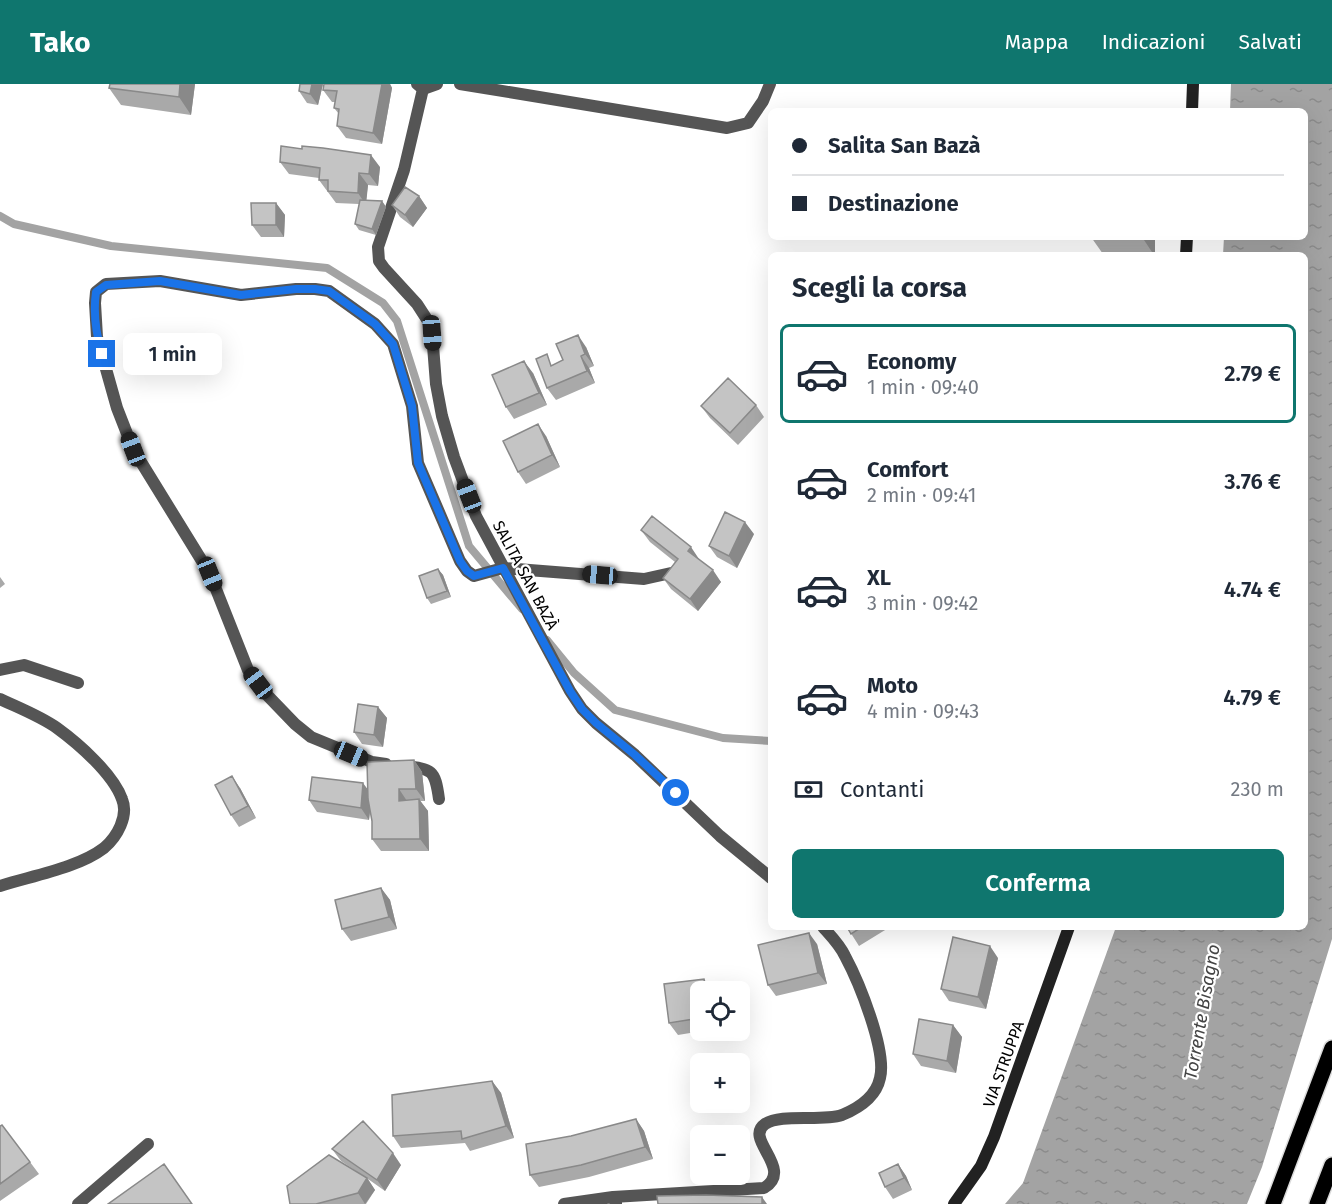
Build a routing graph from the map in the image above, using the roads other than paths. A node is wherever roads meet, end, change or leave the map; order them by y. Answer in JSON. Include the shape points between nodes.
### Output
{"nodes":[{"id":1,"x":437,"y":84,"type":"edge"},
{"id":2,"x":460,"y":84,"type":"edge"},
{"id":3,"x":770,"y":84,"type":"edge"},
{"id":4,"x":1193,"y":84,"type":"edge"},
{"id":5,"x":420,"y":86,"type":"edge"},
{"id":6,"x":1192,"y":108,"type":"edge"},
{"id":7,"x":503,"y":568,"type":"junction"},
{"id":8,"x":671,"y":573,"type":"edge"},
{"id":9,"x":0,"y":670,"type":"edge"},
{"id":10,"x":78,"y":683,"type":"dead end"},
{"id":11,"x":0,"y":699,"type":"edge"},
{"id":12,"x":440,"y":799,"type":"dead end"},
{"id":13,"x":768,"y":876,"type":"edge"},
{"id":14,"x":0,"y":886,"type":"edge"},
{"id":15,"x":825,"y":930,"type":"edge"},
{"id":16,"x":1068,"y":930,"type":"edge"},
{"id":17,"x":1332,"y":1048,"type":"edge"},
{"id":18,"x":148,"y":1144,"type":"dead end"},
{"id":19,"x":1332,"y":1165,"type":"edge"},
{"id":20,"x":615,"y":1201,"type":"edge"},
{"id":21,"x":78,"y":1204,"type":"edge"},
{"id":22,"x":564,"y":1204,"type":"edge"},
{"id":23,"x":954,"y":1204,"type":"edge"},
{"id":24,"x":1273,"y":1204,"type":"edge"},
{"id":25,"x":1317,"y":1204,"type":"edge"}],
"edges":[{"from":1,"to":5,"type":"street"},
{"from":2,"to":3,"type":"street","via":[[728,128],[748,123]]},
{"from":4,"to":6,"type":"main road"},
{"from":5,"to":7,"type":"street","name":"SALITA SAN BAZÀ","via":[[404,170],[378,247],[379,261],[428,321],[448,436],[476,516]]},
{"from":7,"to":8,"type":"street","via":[[644,579]]},
{"from":7,"to":12,"type":"street","via":[[474,576],[460,561],[418,463],[412,406],[393,344],[375,324],[329,291],[296,289],[241,295],[160,281],[106,285],[96,292],[97,337],[133,449],[210,574],[248,670],[268,696],[311,737],[372,762],[427,769],[437,780]]},
{"from":7,"to":13,"type":"street","name":"SALITA SAN BAZÀ","via":[[582,709]]},
{"from":9,"to":10,"type":"street","via":[[24,665]]},
{"from":11,"to":14,"type":"street","via":[[57,728],[82,750],[116,787],[123,801],[124,816],[103,848],[85,858]]},
{"from":15,"to":20,"type":"street","via":[[845,955],[879,1045],[881,1077],[867,1101],[829,1118],[777,1120],[763,1125],[760,1137],[774,1169],[774,1178],[764,1188]]},
{"from":16,"to":23,"type":"main road","name":"VIA STRUPPA","via":[[994,1137],[981,1166]]},
{"from":17,"to":24,"type":"main road"},
{"from":18,"to":21,"type":"street"},
{"from":19,"to":25,"type":"main road"},
{"from":20,"to":22,"type":"street"}]}
